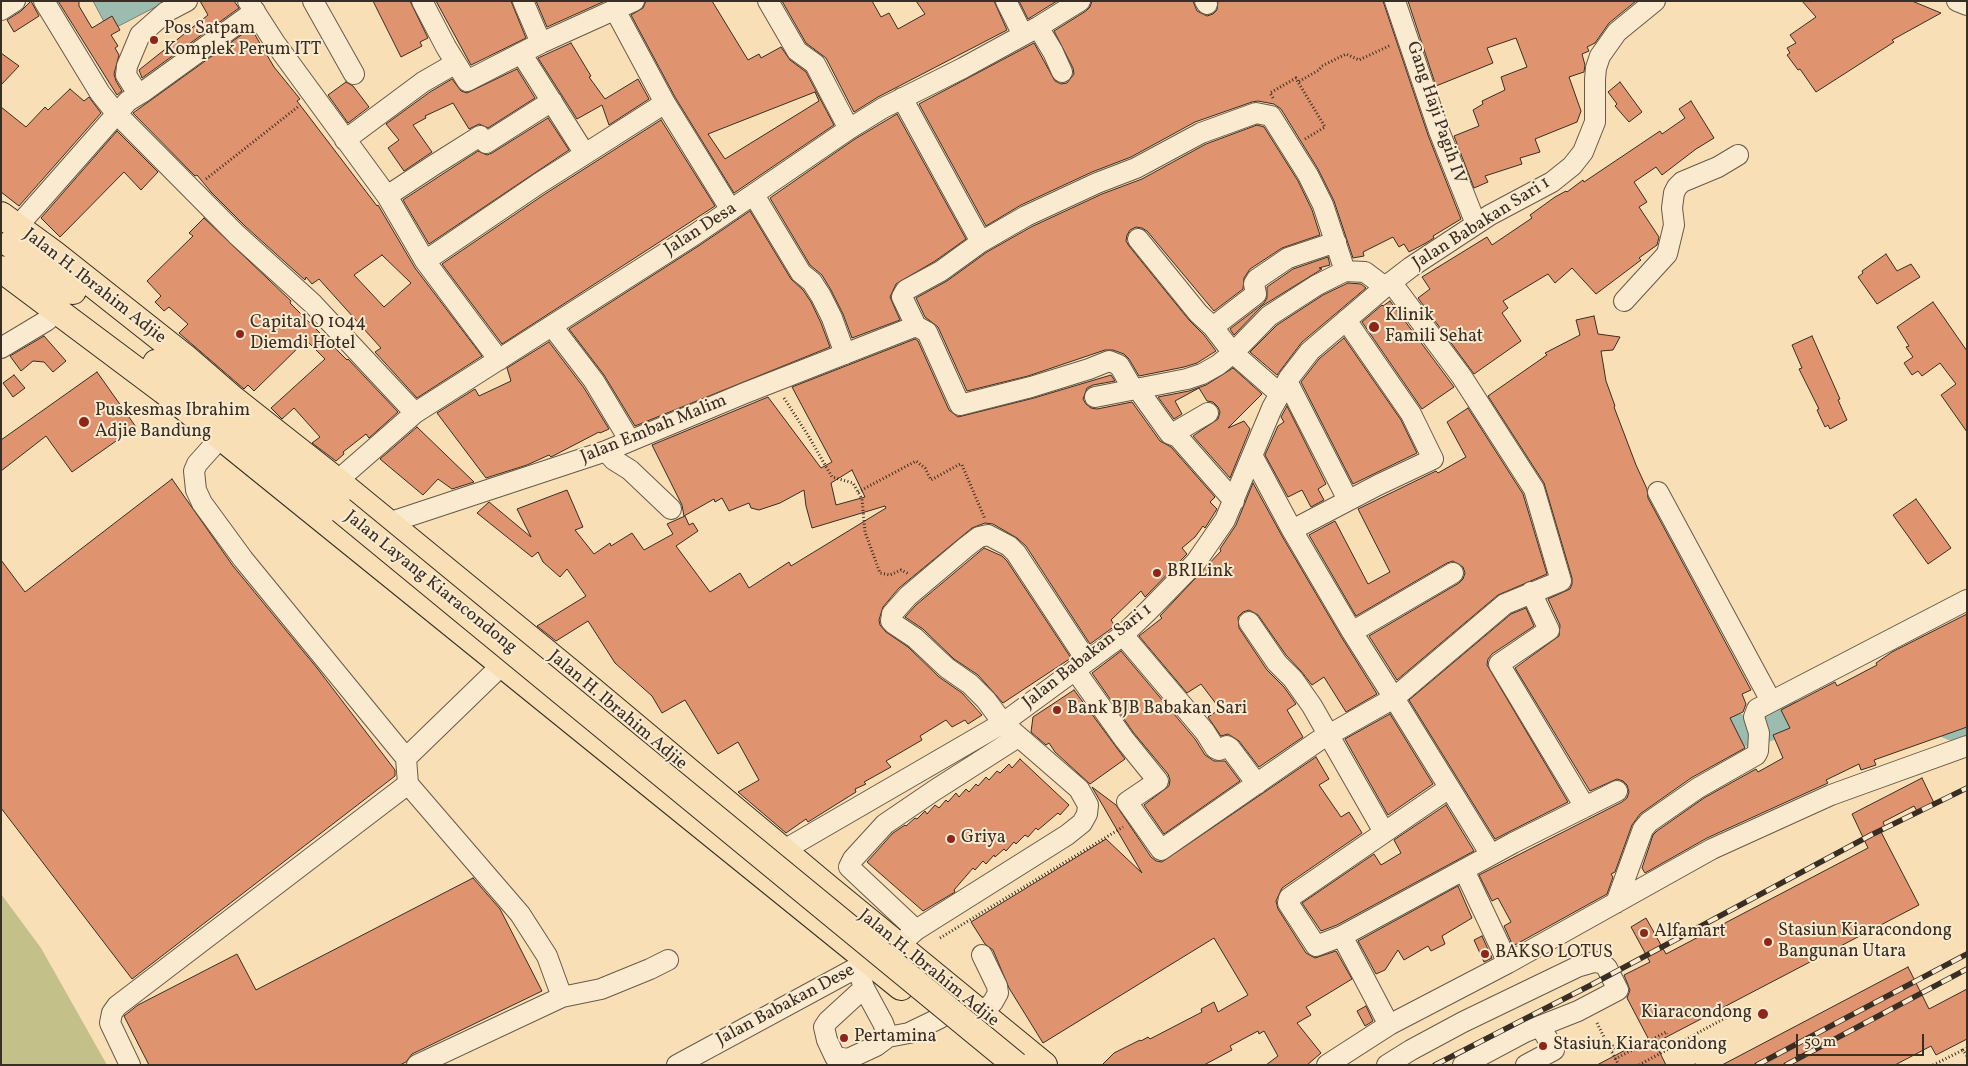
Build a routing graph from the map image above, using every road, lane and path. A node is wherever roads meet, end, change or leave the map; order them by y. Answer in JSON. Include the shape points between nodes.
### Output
{"nodes":[{"id":1,"x":15,"y":1,"type":"edge"},
{"id":2,"x":44,"y":1,"type":"edge"},
{"id":3,"x":187,"y":1,"type":"edge"},
{"id":4,"x":313,"y":1,"type":"edge"},
{"id":5,"x":422,"y":1,"type":"edge"},
{"id":6,"x":523,"y":1,"type":"edge"},
{"id":7,"x":634,"y":1,"type":"edge"},
{"id":8,"x":768,"y":1,"type":"edge"},
{"id":9,"x":1006,"y":1,"type":"edge"},
{"id":10,"x":1080,"y":1,"type":"edge"},
{"id":11,"x":1395,"y":1,"type":"edge"},
{"id":12,"x":1655,"y":1,"type":"edge"},
{"id":13,"x":1957,"y":1,"type":"edge"},
{"id":14,"x":1967,"y":5,"type":"edge"},
{"id":15,"x":252,"y":6,"type":"edge"},
{"id":16,"x":1,"y":10,"type":"edge"},
{"id":17,"x":615,"y":10,"type":"junction"},
{"id":18,"x":1031,"y":31,"type":"junction"},
{"id":19,"x":1408,"y":37,"type":"junction"},
{"id":20,"x":541,"y":43,"type":"junction"},
{"id":21,"x":522,"y":53,"type":"junction"},
{"id":22,"x":456,"y":63,"type":"junction"},
{"id":23,"x":1062,"y":72,"type":"dead end"},
{"id":24,"x":354,"y":74,"type":"dead end"},
{"id":25,"x":1298,"y":82,"type":"junction"},
{"id":26,"x":138,"y":94,"type":"junction"},
{"id":27,"x":313,"y":95,"type":"junction"},
{"id":28,"x":902,"y":98,"type":"junction"},
{"id":29,"x":552,"y":101,"type":"junction"},
{"id":30,"x":666,"y":103,"type":"junction"},
{"id":31,"x":116,"y":113,"type":"junction"},
{"id":32,"x":1271,"y":116,"type":"junction"},
{"id":33,"x":849,"y":129,"type":"junction"},
{"id":34,"x":345,"y":140,"type":"junction"},
{"id":35,"x":1290,"y":148,"type":"junction"},
{"id":36,"x":585,"y":154,"type":"junction"},
{"id":37,"x":1738,"y":155,"type":"dead end"},
{"id":38,"x":192,"y":190,"type":"junction"},
{"id":39,"x":754,"y":195,"type":"junction"},
{"id":40,"x":387,"y":196,"type":"junction"},
{"id":41,"x":731,"y":210,"type":"junction"},
{"id":42,"x":1476,"y":224,"type":"junction"},
{"id":43,"x":6,"y":226,"type":"edge"},
{"id":44,"x":1138,"y":239,"type":"dead end"},
{"id":45,"x":981,"y":242,"type":"junction"},
{"id":46,"x":1336,"y":242,"type":"junction"},
{"id":47,"x":1,"y":252,"type":"edge"},
{"id":48,"x":425,"y":260,"type":"junction"},
{"id":49,"x":1,"y":269,"type":"edge"},
{"id":50,"x":1345,"y":271,"type":"junction"},
{"id":51,"x":1388,"y":284,"type":"junction"},
{"id":52,"x":1624,"y":301,"type":"dead end"},
{"id":53,"x":58,"y":311,"type":"junction"},
{"id":54,"x":1346,"y":320,"type":"junction"},
{"id":55,"x":552,"y":326,"type":"junction"},
{"id":56,"x":916,"y":326,"type":"junction"},
{"id":57,"x":1214,"y":327,"type":"junction"},
{"id":58,"x":124,"y":336,"type":"junction"},
{"id":59,"x":1,"y":348,"type":"edge"},
{"id":60,"x":1233,"y":353,"type":"junction"},
{"id":61,"x":845,"y":354,"type":"junction"},
{"id":62,"x":499,"y":360,"type":"junction"},
{"id":63,"x":174,"y":374,"type":"junction"},
{"id":64,"x":773,"y":382,"type":"junction"},
{"id":65,"x":1283,"y":388,"type":"junction"},
{"id":66,"x":1135,"y":389,"type":"junction"},
{"id":67,"x":1095,"y":398,"type":"dead end"},
{"id":68,"x":416,"y":413,"type":"junction"},
{"id":69,"x":1208,"y":413,"type":"dead end"},
{"id":70,"x":233,"y":423,"type":"junction"},
{"id":71,"x":1172,"y":434,"type":"junction"},
{"id":72,"x":630,"y":441,"type":"junction"},
{"id":73,"x":606,"y":451,"type":"junction"},
{"id":74,"x":1253,"y":457,"type":"junction"},
{"id":75,"x":264,"y":473,"type":"junction"},
{"id":76,"x":858,"y":492,"type":"junction"},
{"id":77,"x":1658,"y":492,"type":"dead end"},
{"id":78,"x":336,"y":497,"type":"junction"},
{"id":79,"x":1348,"y":500,"type":"junction"},
{"id":80,"x":1234,"y":501,"type":"junction"},
{"id":81,"x":671,"y":508,"type":"dead end"},
{"id":82,"x":388,"y":523,"type":"junction"},
{"id":83,"x":1292,"y":530,"type":"junction"},
{"id":84,"x":993,"y":538,"type":"junction"},
{"id":85,"x":1453,"y":573,"type":"dead end"},
{"id":86,"x":915,"y":589,"type":"junction"},
{"id":87,"x":1531,"y":592,"type":"junction"},
{"id":88,"x":1967,"y":600,"type":"edge"},
{"id":89,"x":1249,"y":622,"type":"dead end"},
{"id":90,"x":1352,"y":632,"type":"junction"},
{"id":91,"x":1122,"y":635,"type":"junction"},
{"id":92,"x":503,"y":664,"type":"junction"},
{"id":93,"x":1081,"y":666,"type":"junction"},
{"id":94,"x":1394,"y":698,"type":"junction"},
{"id":95,"x":1771,"y":701,"type":"junction"},
{"id":96,"x":1003,"y":724,"type":"junction"},
{"id":97,"x":1329,"y":734,"type":"junction"},
{"id":98,"x":1018,"y":737,"type":"junction"},
{"id":99,"x":1967,"y":746,"type":"edge"},
{"id":100,"x":406,"y":758,"type":"junction"},
{"id":101,"x":408,"y":784,"type":"junction"},
{"id":102,"x":1257,"y":784,"type":"junction"},
{"id":103,"x":1448,"y":788,"type":"junction"},
{"id":104,"x":1617,"y":791,"type":"dead end"},
{"id":105,"x":1585,"y":807,"type":"junction"},
{"id":106,"x":1138,"y":817,"type":"junction"},
{"id":107,"x":1384,"y":832,"type":"junction"},
{"id":108,"x":784,"y":850,"type":"junction"},
{"id":109,"x":1491,"y":855,"type":"junction"},
{"id":110,"x":849,"y":867,"type":"junction"},
{"id":111,"x":806,"y":869,"type":"junction"},
{"id":112,"x":1464,"y":870,"type":"junction"},
{"id":113,"x":763,"y":876,"type":"junction"},
{"id":114,"x":1616,"y":903,"type":"junction"},
{"id":115,"x":1342,"y":936,"type":"junction"},
{"id":116,"x":909,"y":944,"type":"junction"},
{"id":117,"x":982,"y":955,"type":"dead end"},
{"id":118,"x":668,"y":960,"type":"dead end"},
{"id":119,"x":1508,"y":963,"type":"junction"},
{"id":120,"x":863,"y":964,"type":"junction"},
{"id":121,"x":864,"y":988,"type":"junction"},
{"id":122,"x":562,"y":997,"type":"junction"},
{"id":123,"x":982,"y":1013,"type":"junction"},
{"id":124,"x":1726,"y":1015,"type":"dead end"},
{"id":125,"x":940,"y":1018,"type":"junction"},
{"id":126,"x":1596,"y":1022,"type":"dead end"},
{"id":127,"x":1389,"y":1024,"type":"junction"},
{"id":128,"x":1540,"y":1026,"type":"junction"},
{"id":129,"x":1007,"y":1034,"type":"junction"},
{"id":130,"x":1667,"y":1034,"type":"dead end"},
{"id":131,"x":888,"y":1037,"type":"junction"},
{"id":132,"x":1965,"y":1049,"type":"edge"},
{"id":133,"x":1967,"y":1056,"type":"edge"},
{"id":134,"x":1616,"y":1059,"type":"junction"},
{"id":135,"x":993,"y":1061,"type":"edge"},
{"id":136,"x":130,"y":1065,"type":"edge"},
{"id":137,"x":417,"y":1065,"type":"edge"},
{"id":138,"x":677,"y":1065,"type":"edge"},
{"id":139,"x":1016,"y":1065,"type":"edge"},
{"id":140,"x":1044,"y":1065,"type":"edge"},
{"id":141,"x":1326,"y":1065,"type":"edge"},
{"id":142,"x":1387,"y":1065,"type":"edge"},
{"id":143,"x":1463,"y":1065,"type":"edge"},
{"id":144,"x":1526,"y":1065,"type":"edge"},
{"id":145,"x":1618,"y":1065,"type":"edge"},
{"id":146,"x":1639,"y":1065,"type":"edge"},
{"id":147,"x":1933,"y":1065,"type":"edge"}],
"edges":[{"from":1,"to":16,"type":"street"},
{"from":2,"to":31,"type":"street","via":[[100,93]]},
{"from":3,"to":26,"type":"street","via":[[166,12],[140,35],[126,75]]},
{"from":4,"to":24,"type":"street"},
{"from":5,"to":22,"type":"street"},
{"from":6,"to":20,"type":"street"},
{"from":7,"to":17,"type":"street"},
{"from":8,"to":33,"type":"street","via":[[797,51],[815,64]]},
{"from":9,"to":18,"type":"street"},
{"from":10,"to":18,"type":"street","name":"Jalan Desa"},
{"from":11,"to":19,"type":"street","name":"Gang Haji Pagih IV"},
{"from":12,"to":42,"type":"street","name":"Jalan Babakan Sari 1","via":[[1617,32],[1600,56],[1595,79],[1595,122],[1583,152],[1572,166],[1552,182]]},
{"from":13,"to":14,"type":"street"},
{"from":15,"to":26,"type":"street"},
{"from":15,"to":27,"type":"street","via":[[274,43]]},
{"from":17,"to":20,"type":"street"},
{"from":17,"to":30,"type":"street"},
{"from":18,"to":23,"type":"street","via":[[1053,52]]},
{"from":18,"to":28,"type":"street","name":"Jalan Desa"},
{"from":19,"to":25,"type":"path","via":[[1359,60],[1346,54]]},
{"from":19,"to":42,"type":"street","name":"Gang Haji Pagih IV","via":[[1439,131]]},
{"from":20,"to":21,"type":"street"},
{"from":21,"to":22,"type":"street","via":[[467,81]]},
{"from":21,"to":29,"type":"street"},
{"from":22,"to":34,"type":"street","via":[[423,82]]},
{"from":25,"to":32,"type":"path","via":[[1296,78],[1270,93],[1277,110]]},
{"from":25,"to":35,"type":"path","via":[[1324,127]]},
{"from":26,"to":31,"type":"street"},
{"from":27,"to":34,"type":"street"},
{"from":27,"to":38,"type":"path"},
{"from":28,"to":33,"type":"street","name":"Jalan Desa"},
{"from":28,"to":45,"type":"street"},
{"from":29,"to":36,"type":"street"},
{"from":29,"to":40,"type":"street","via":[[486,143],[480,136]]},
{"from":30,"to":36,"type":"street"},
{"from":30,"to":41,"type":"street"},
{"from":31,"to":38,"type":"street"},
{"from":31,"to":43,"type":"street"},
{"from":32,"to":35,"type":"street"},
{"from":32,"to":45,"type":"street","via":[[1256,113],[1201,133],[1136,168],[1026,216]]},
{"from":33,"to":39,"type":"street","name":"Jalan Desa"},
{"from":34,"to":40,"type":"street"},
{"from":35,"to":46,"type":"street","via":[[1323,205]]},
{"from":36,"to":48,"type":"street"},
{"from":37,"to":52,"type":"street","via":[[1677,187],[1672,208],[1673,231],[1667,254]]},
{"from":38,"to":68,"type":"street","via":[[313,304]]},
{"from":39,"to":41,"type":"street","name":"Jalan Desa"},
{"from":39,"to":61,"type":"street","via":[[801,273],[822,296]]},
{"from":40,"to":48,"type":"street"},
{"from":41,"to":55,"type":"street","name":"Jalan Desa"},
{"from":42,"to":51,"type":"street","name":"Jalan Babakan Sari 1"},
{"from":43,"to":58,"type":"main road","name":"Jalan H. Ibrahim Adjie"},
{"from":43,"to":63,"type":"main road","name":"Jalan H. Ibrahim Adjie"},
{"from":44,"to":57,"type":"street","via":[[1198,313]]},
{"from":45,"to":56,"type":"street","via":[[941,271],[906,290],[902,297]]},
{"from":46,"to":50,"type":"street"},
{"from":46,"to":57,"type":"street","via":[[1288,258],[1256,280],[1256,294]]},
{"from":47,"to":58,"type":"main road","name":"Jalan H. Ibrahim Adjie"},
{"from":48,"to":62,"type":"street"},
{"from":49,"to":53,"type":"main road"},
{"from":50,"to":51,"type":"street","via":[[1365,272]]},
{"from":50,"to":60,"type":"street","via":[[1270,316]]},
{"from":51,"to":54,"type":"street","name":"Jalan Babakan Sari 1"},
{"from":51,"to":87,"type":"street","via":[[1462,377],[1534,489],[1561,581]]},
{"from":53,"to":59,"type":"street"},
{"from":53,"to":63,"type":"main road"},
{"from":54,"to":65,"type":"street","name":"Jalan Babakan Sari 1","via":[[1310,352]]},
{"from":54,"to":79,"type":"street","via":[[1411,414],[1433,459]]},
{"from":55,"to":62,"type":"street","name":"Jalan Desa"},
{"from":55,"to":72,"type":"street","via":[[594,381]]},
{"from":56,"to":61,"type":"street","name":"Jalan Embah Malim"},
{"from":56,"to":66,"type":"street","via":[[926,332],[960,405],[1031,387],[1110,361],[1119,365]]},
{"from":57,"to":60,"type":"street"},
{"from":58,"to":63,"type":"main road","name":"Jalan H. Ibrahim Adjie"},
{"from":60,"to":65,"type":"street"},
{"from":60,"to":66,"type":"street","via":[[1202,374]]},
{"from":61,"to":64,"type":"street","name":"Jalan Embah Malim"},
{"from":62,"to":68,"type":"street","name":"Jalan Desa"},
{"from":63,"to":70,"type":"main road"},
{"from":64,"to":72,"type":"street","name":"Jalan Embah Malim"},
{"from":64,"to":76,"type":"path","via":[[832,477],[853,483]]},
{"from":65,"to":74,"type":"street","name":"Jalan Babakan Sari 1"},
{"from":65,"to":79,"type":"street"},
{"from":66,"to":67,"type":"street"},
{"from":66,"to":71,"type":"street"},
{"from":68,"to":78,"type":"street","name":"Jalan Desa"},
{"from":69,"to":71,"type":"street"},
{"from":70,"to":75,"type":"main road","name":"Jalan H. Ibrahim Adjie"},
{"from":70,"to":78,"type":"main road"},
{"from":70,"to":78,"type":"main road","name":"Jalan Layang Kiaracondong","via":[[291,446]]},
{"from":70,"to":100,"type":"street","via":[[194,471],[196,490],[202,503],[243,559]]},
{"from":71,"to":80,"type":"street"},
{"from":72,"to":73,"type":"street","name":"Jalan Embah Malim"},
{"from":73,"to":81,"type":"street"},
{"from":73,"to":82,"type":"street","name":"Jalan Embah Malim"},
{"from":74,"to":80,"type":"street","name":"Jalan Babakan Sari 1"},
{"from":74,"to":83,"type":"street"},
{"from":75,"to":78,"type":"main road","name":"Jalan Layang Kiaracondong"},
{"from":75,"to":92,"type":"main road","name":"Jalan H. Ibrahim Adjie"},
{"from":76,"to":84,"type":"path","via":[[916,461],[931,480],[960,464]]},
{"from":76,"to":86,"type":"path","via":[[862,499],[865,532],[880,573],[890,575],[906,571],[913,576]]},
{"from":77,"to":95,"type":"street"},
{"from":78,"to":82,"type":"main road","name":"Jalan H. Ibrahim Adjie"},
{"from":78,"to":139,"type":"main road","name":"Jalan Layang Kiaracondong","bridge":true},
{"from":79,"to":83,"type":"street"},
{"from":80,"to":91,"type":"street","name":"Jalan Babakan Sari 1","via":[[1196,562]]},
{"from":82,"to":108,"type":"main road","name":"Jalan H. Ibrahim Adjie"},
{"from":83,"to":90,"type":"street"},
{"from":84,"to":86,"type":"street","via":[[978,537]]},
{"from":84,"to":93,"type":"street","via":[[1016,553]]},
{"from":85,"to":90,"type":"street"},
{"from":86,"to":96,"type":"street","via":[[896,608],[891,621],[970,684]]},
{"from":87,"to":94,"type":"street","via":[[1505,604]]},
{"from":87,"to":105,"type":"street","via":[[1549,630],[1499,664]]},
{"from":88,"to":95,"type":"street"},
{"from":89,"to":97,"type":"street","via":[[1277,663],[1298,685]]},
{"from":90,"to":94,"type":"street"},
{"from":91,"to":93,"type":"street","name":"Jalan Babakan Sari 1"},
{"from":91,"to":102,"type":"street","via":[[1216,748],[1230,748]]},
{"from":92,"to":100,"type":"street"},
{"from":92,"to":113,"type":"main road","name":"Jalan H. Ibrahim Adjie"},
{"from":93,"to":96,"type":"street","name":"Jalan Babakan Sari 1"},
{"from":93,"to":106,"type":"street","via":[[1124,739],[1158,781],[1126,802]]},
{"from":94,"to":97,"type":"street"},
{"from":94,"to":103,"type":"street"},
{"from":95,"to":114,"type":"street","via":[[1757,709],[1754,716],[1758,751],[1753,758],[1698,788],[1643,829]]},
{"from":96,"to":98,"type":"street"},
{"from":96,"to":108,"type":"street","name":"Jalan Babakan Sari 1"},
{"from":97,"to":102,"type":"street"},
{"from":97,"to":107,"type":"street"},
{"from":98,"to":110,"type":"street","via":[[886,824]]},
{"from":98,"to":116,"type":"street","via":[[1079,789],[1088,805],[1087,814],[1082,823],[1067,835]]},
{"from":99,"to":114,"type":"street","via":[[1831,795],[1712,849]]},
{"from":100,"to":101,"type":"street"},
{"from":101,"to":122,"type":"street","via":[[520,914],[547,956]]},
{"from":101,"to":136,"type":"street","via":[[117,1006],[110,1023]]},
{"from":102,"to":106,"type":"street","via":[[1161,850]]},
{"from":103,"to":107,"type":"street"},
{"from":103,"to":109,"type":"street"},
{"from":104,"to":105,"type":"street"},
{"from":105,"to":109,"type":"street"},
{"from":106,"to":116,"type":"path"},
{"from":107,"to":115,"type":"street","via":[[1288,900],[1316,946]]},
{"from":108,"to":111,"type":"main road","name":"Jalan H. Ibrahim Adjie"},
{"from":108,"to":113,"type":"street","name":"Jalan Babakan Sari 1"},
{"from":109,"to":112,"type":"street"},
{"from":110,"to":111,"type":"street","via":[[832,872]]},
{"from":110,"to":116,"type":"street"},
{"from":111,"to":116,"type":"main road","name":"Jalan H. Ibrahim Adjie"},
{"from":112,"to":115,"type":"street"},
{"from":112,"to":119,"type":"street"},
{"from":113,"to":120,"type":"main road","name":"Jalan H. Ibrahim Adjie"},
{"from":114,"to":119,"type":"street"},
{"from":115,"to":127,"type":"street"},
{"from":116,"to":123,"type":"main road","name":"Jalan H. Ibrahim Adjie"},
{"from":117,"to":123,"type":"street","via":[[998,986],[998,993]]},
{"from":118,"to":122,"type":"street","via":[[601,989]]},
{"from":119,"to":127,"type":"street"},
{"from":120,"to":121,"type":"street"},
{"from":120,"to":125,"type":"main road","name":"Jalan H. Ibrahim Adjie"},
{"from":120,"to":138,"type":"street","name":"Jalan Babakan Dese"},
{"from":121,"to":131,"type":"street"},
{"from":121,"to":131,"type":"street","via":[[828,1021],[824,1027],[827,1040],[835,1056],[848,1060]]},
{"from":122,"to":137,"type":"street"},
{"from":123,"to":129,"type":"main road","name":"Jalan H. Ibrahim Adjie"},
{"from":124,"to":146,"type":"path"},
{"from":125,"to":131,"type":"street","via":[[914,1031]]},
{"from":125,"to":135,"type":"main road","name":"Jalan H. Ibrahim Adjie"},
{"from":126,"to":134,"type":"path"},
{"from":127,"to":141,"type":"street"},
{"from":128,"to":142,"type":"street","via":[[1618,990],[1607,968],[1594,962],[1577,967],[1463,1022]]},
{"from":128,"to":143,"type":"street"},
{"from":128,"to":144,"type":"street","via":[[1554,1050]]},
{"from":129,"to":135,"type":"main road"},
{"from":129,"to":140,"type":"main road","name":"Jalan H. Ibrahim Adjie"},
{"from":130,"to":134,"type":"path"},
{"from":132,"to":133,"type":"path"},
{"from":132,"to":147,"type":"path"},
{"from":134,"to":145,"type":"path"}]}
